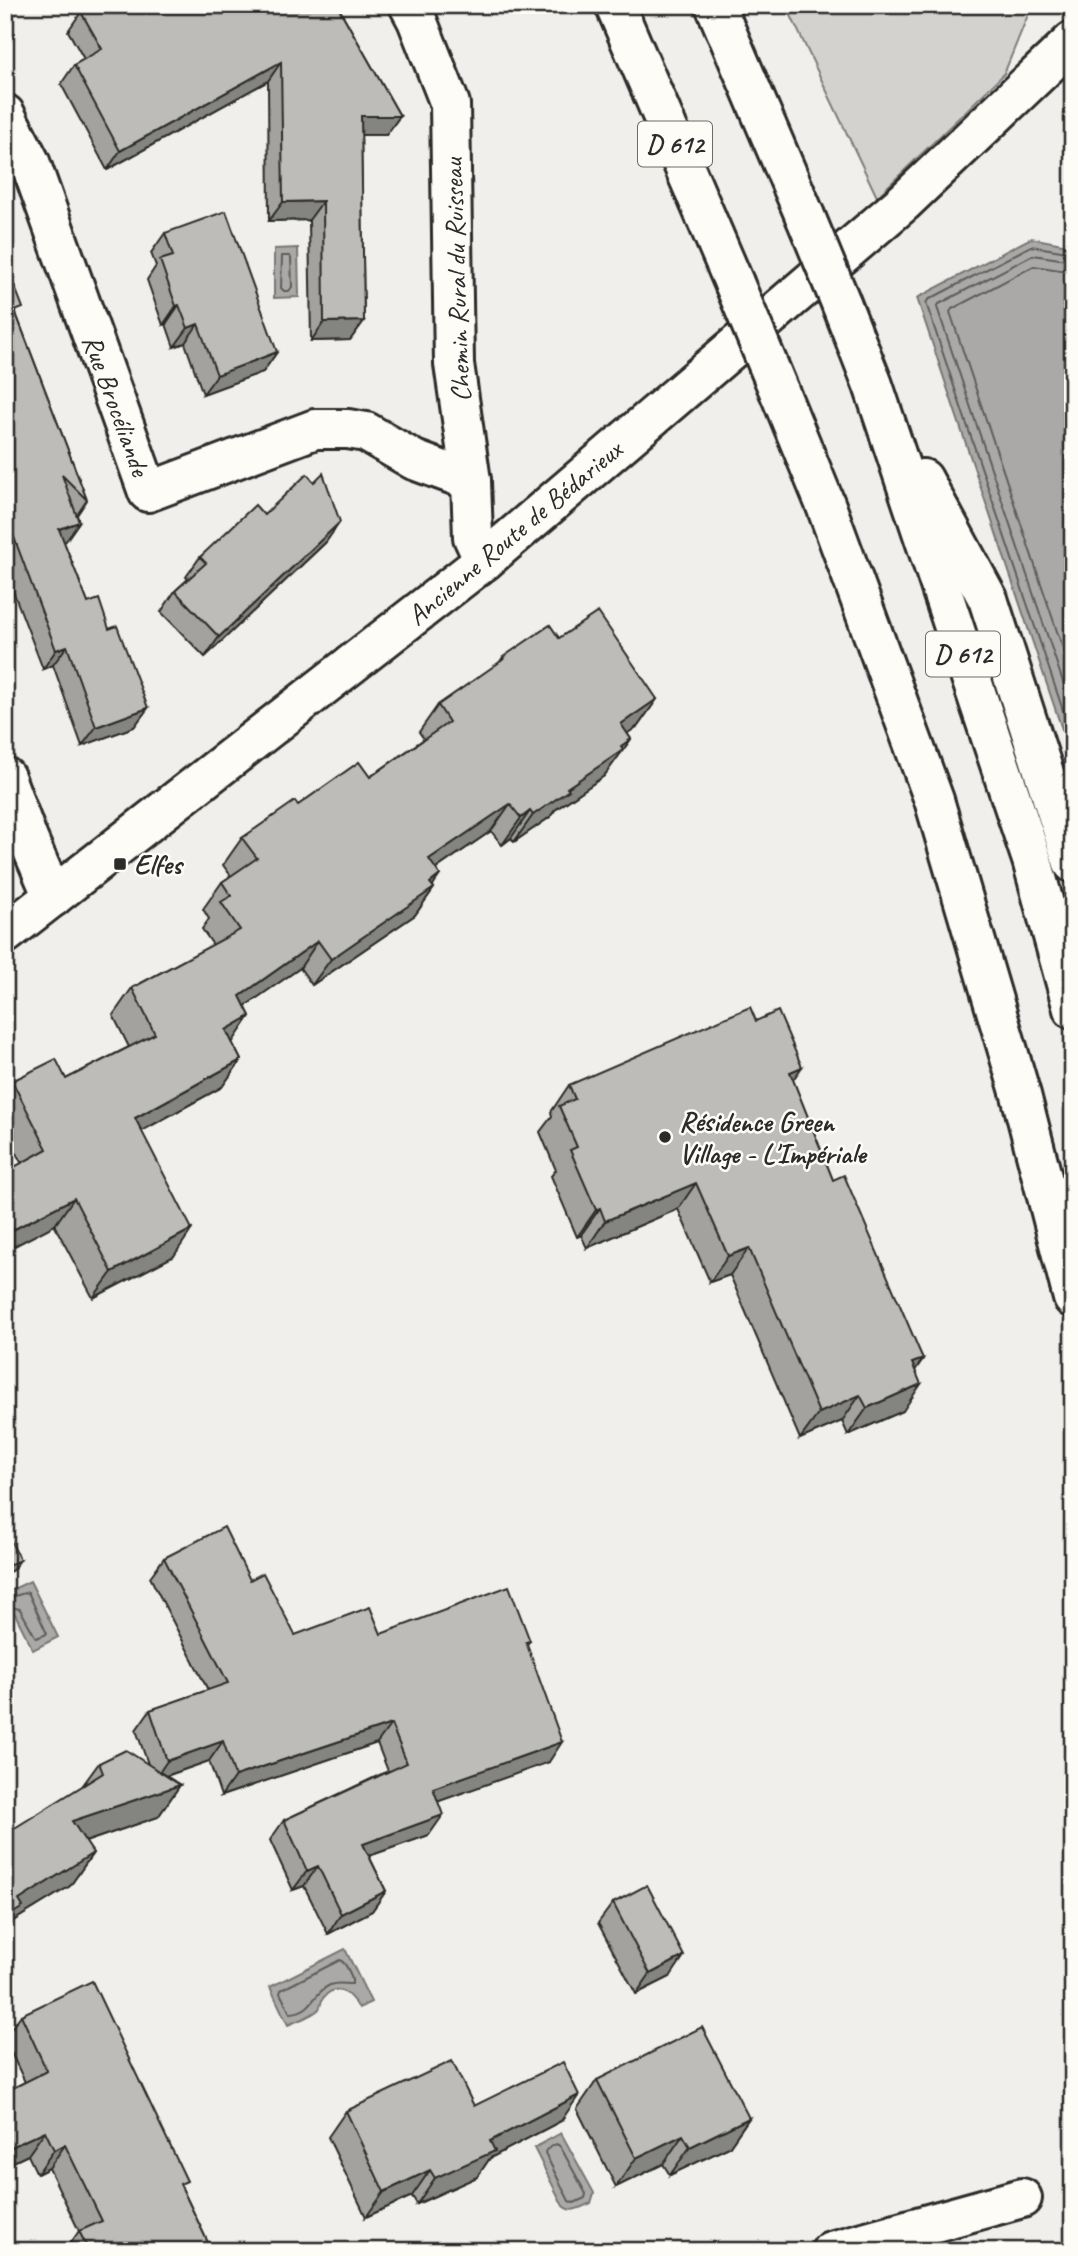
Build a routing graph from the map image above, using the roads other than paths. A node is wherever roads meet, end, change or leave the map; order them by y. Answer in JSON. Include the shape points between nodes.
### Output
{"nodes":[{"id":1,"x":408,"y":5,"type":"edge"},
{"id":2,"x":615,"y":5,"type":"edge"},
{"id":3,"x":715,"y":5,"type":"edge"},
{"id":4,"x":1073,"y":8,"type":"edge"},
{"id":5,"x":1073,"y":41,"type":"edge"},
{"id":6,"x":1003,"y":108,"type":"junction"},
{"id":7,"x":5,"y":114,"type":"edge"},
{"id":8,"x":873,"y":385,"type":"junction"},
{"id":9,"x":471,"y":481,"type":"junction"},
{"id":10,"x":484,"y":561,"type":"junction"},
{"id":11,"x":5,"y":777,"type":"edge"},
{"id":12,"x":1073,"y":863,"type":"edge"},
{"id":13,"x":54,"y":897,"type":"junction"},
{"id":14,"x":5,"y":934,"type":"edge"},
{"id":15,"x":1073,"y":1009,"type":"edge"},
{"id":16,"x":1073,"y":1298,"type":"edge"},
{"id":17,"x":1022,"y":2198,"type":"dead end"},
{"id":18,"x":831,"y":2251,"type":"edge"}],
"edges":[{"from":1,"to":9,"type":"main road","name":"Chemin Rural du Ruisseau","via":[[450,104],[454,364]]},
{"from":2,"to":16,"type":"main road","number":"D 612","bridge":true,"via":[[826,506],[934,800],[1021,1095]]},
{"from":3,"to":8,"type":"main road","number":"D 612","bridge":true},
{"from":4,"to":6,"type":"main road","name":"Ancienne Route de Bédarieux","via":[[1067,24]]},
{"from":5,"to":6,"type":"main road","name":"Ancienne Route de Bédarieux"},
{"from":6,"to":10,"type":"main road","name":"Ancienne Route de Bédarieux","via":[[904,202]]},
{"from":7,"to":9,"type":"main road","name":"Rue Brocéliande","via":[[30,162],[148,492],[315,429],[366,432],[414,460]]},
{"from":8,"to":12,"type":"main road","via":[[988,599]]},
{"from":8,"to":15,"type":"main road","number":"D 612","via":[[1032,860]]},
{"from":9,"to":10,"type":"main road","name":"Chemin Rural du Ruisseau","via":[[473,537]]},
{"from":10,"to":13,"type":"main road","name":"Ancienne Route de Bédarieux"},
{"from":11,"to":13,"type":"main road"},
{"from":13,"to":14,"type":"main road","name":"Ancienne Route de Bédarieux"},
{"from":17,"to":18,"type":"main road"}]}
